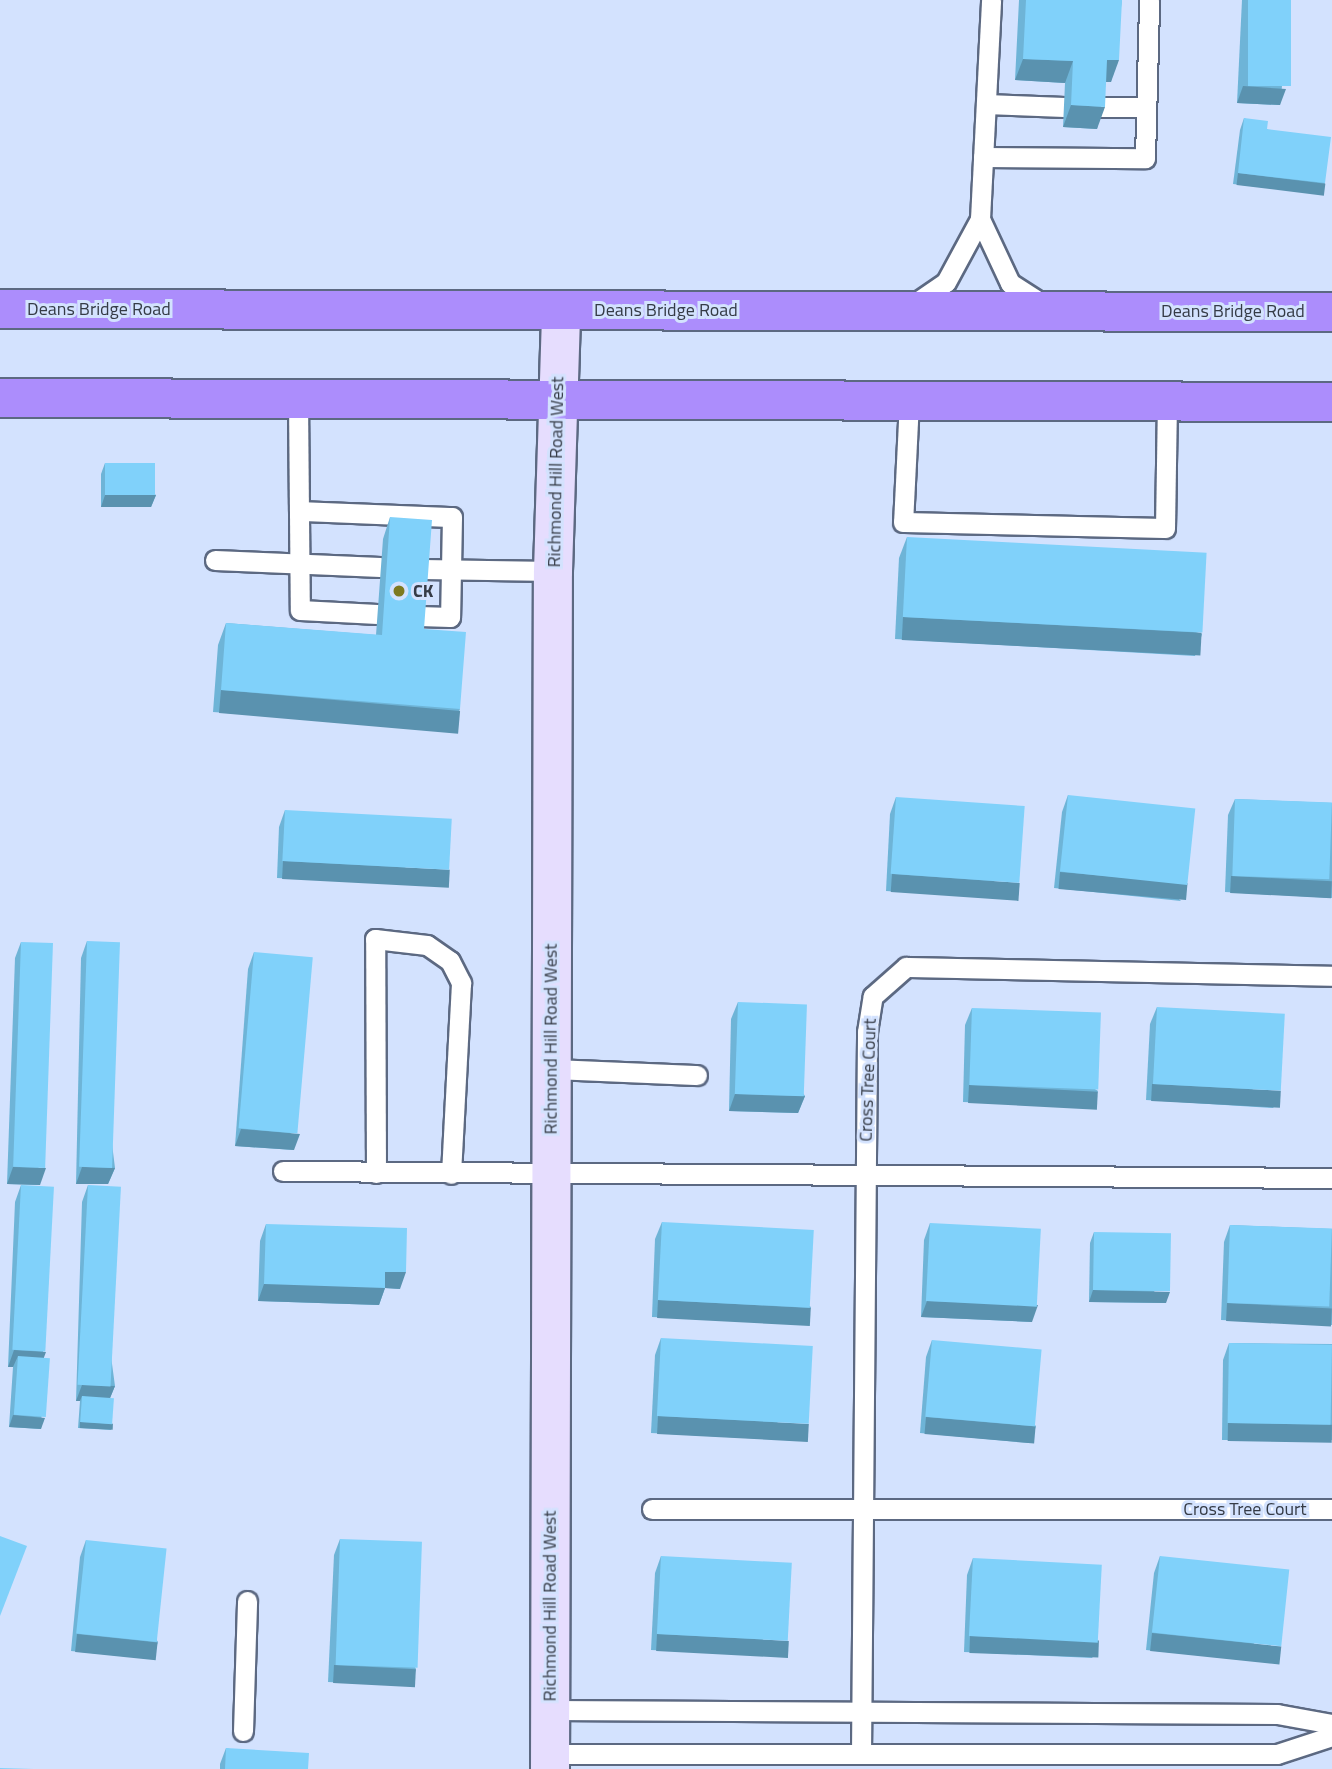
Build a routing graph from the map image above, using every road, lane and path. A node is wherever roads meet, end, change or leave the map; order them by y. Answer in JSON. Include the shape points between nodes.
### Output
{"nodes":[{"id":1,"x":991,"y":0,"type":"edge"},
{"id":2,"x":1149,"y":0,"type":"edge"},
{"id":3,"x":986,"y":104,"type":"junction"},
{"id":4,"x":1064,"y":107,"type":"dead end"},
{"id":5,"x":1098,"y":107,"type":"edge"},
{"id":6,"x":1146,"y":107,"type":"junction"},
{"id":7,"x":983,"y":157,"type":"junction"},
{"id":8,"x":980,"y":219,"type":"junction"},
{"id":9,"x":0,"y":309,"type":"edge"},
{"id":10,"x":561,"y":310,"type":"junction"},
{"id":11,"x":1052,"y":310,"type":"junction"},
{"id":12,"x":904,"y":311,"type":"junction"},
{"id":13,"x":1332,"y":312,"type":"edge"},
{"id":14,"x":0,"y":398,"type":"edge"},
{"id":15,"x":298,"y":399,"type":"junction"},
{"id":16,"x":557,"y":400,"type":"junction"},
{"id":17,"x":908,"y":401,"type":"junction"},
{"id":18,"x":1167,"y":401,"type":"junction"},
{"id":19,"x":1332,"y":402,"type":"edge"},
{"id":20,"x":301,"y":511,"type":"junction"},
{"id":21,"x":215,"y":560,"type":"dead end"},
{"id":22,"x":301,"y":564,"type":"junction"},
{"id":23,"x":380,"y":567,"type":"dead end"},
{"id":24,"x":422,"y":569,"type":"edge"},
{"id":25,"x":452,"y":569,"type":"junction"},
{"id":26,"x":553,"y":571,"type":"junction"},
{"id":27,"x":377,"y":614,"type":"dead end"},
{"id":28,"x":419,"y":616,"type":"edge"},
{"id":29,"x":1332,"y":976,"type":"edge"},
{"id":30,"x":551,"y":1069,"type":"junction"},
{"id":31,"x":697,"y":1075,"type":"dead end"},
{"id":32,"x":283,"y":1171,"type":"dead end"},
{"id":33,"x":376,"y":1173,"type":"junction"},
{"id":34,"x":451,"y":1174,"type":"junction"},
{"id":35,"x":550,"y":1176,"type":"junction"},
{"id":36,"x":1332,"y":1178,"type":"edge"},
{"id":37,"x":865,"y":1179,"type":"junction"},
{"id":38,"x":652,"y":1509,"type":"dead end"},
{"id":39,"x":865,"y":1509,"type":"junction"},
{"id":40,"x":1332,"y":1509,"type":"edge"},
{"id":41,"x":247,"y":1601,"type":"dead end"},
{"id":42,"x":550,"y":1710,"type":"junction"},
{"id":43,"x":860,"y":1711,"type":"junction"},
{"id":44,"x":1332,"y":1724,"type":"edge"},
{"id":45,"x":243,"y":1731,"type":"dead end"},
{"id":46,"x":1332,"y":1736,"type":"edge"},
{"id":47,"x":861,"y":1754,"type":"junction"},
{"id":48,"x":550,"y":1762,"type":"edge"}],
"edges":[{"from":1,"to":3,"type":"lane"},
{"from":2,"to":6,"type":"lane"},
{"from":3,"to":4,"type":"lane"},
{"from":3,"to":7,"type":"lane"},
{"from":5,"to":6,"type":"lane"},
{"from":6,"to":7,"type":"lane","via":[[1146,158]]},
{"from":7,"to":8,"type":"lane"},
{"from":8,"to":11,"type":"lane","via":[[1010,283]]},
{"from":8,"to":12,"type":"lane","via":[[946,282]]},
{"from":9,"to":10,"type":"highway","name":"Deans Bridge Road"},
{"from":10,"to":12,"type":"highway","name":"Deans Bridge Road"},
{"from":10,"to":16,"type":"street","name":"Richmond Hill Road West"},
{"from":11,"to":12,"type":"highway","name":"Deans Bridge Road"},
{"from":11,"to":13,"type":"highway","name":"Deans Bridge Road"},
{"from":14,"to":15,"type":"highway"},
{"from":15,"to":16,"type":"highway"},
{"from":15,"to":20,"type":"lane"},
{"from":16,"to":17,"type":"highway"},
{"from":16,"to":26,"type":"street","name":"Richmond Hill Road West"},
{"from":17,"to":18,"type":"highway"},
{"from":17,"to":18,"type":"lane","via":[[903,523],[1165,528]]},
{"from":18,"to":19,"type":"highway"},
{"from":20,"to":22,"type":"lane"},
{"from":20,"to":25,"type":"lane","via":[[452,517]]},
{"from":21,"to":22,"type":"lane"},
{"from":22,"to":23,"type":"lane"},
{"from":22,"to":27,"type":"lane","via":[[300,610]]},
{"from":24,"to":25,"type":"lane"},
{"from":25,"to":26,"type":"lane"},
{"from":25,"to":28,"type":"lane","via":[[450,617]]},
{"from":26,"to":30,"type":"street","name":"Richmond Hill Road West"},
{"from":29,"to":37,"type":"lane","name":"Cross Tree Court","via":[[906,967],[873,996]]},
{"from":30,"to":31,"type":"lane"},
{"from":30,"to":35,"type":"street","name":"Richmond Hill Road West"},
{"from":32,"to":33,"type":"lane"},
{"from":33,"to":34,"type":"lane"},
{"from":33,"to":34,"type":"lane","via":[[375,939],[427,945],[450,961],[461,983]]},
{"from":34,"to":35,"type":"lane"},
{"from":35,"to":37,"type":"lane"},
{"from":35,"to":42,"type":"street","name":"Richmond Hill Road West"},
{"from":36,"to":37,"type":"lane"},
{"from":37,"to":39,"type":"lane","name":"Cross Tree Court"},
{"from":38,"to":39,"type":"lane","name":"Cross Tree Court"},
{"from":39,"to":40,"type":"lane","name":"Cross Tree Court"},
{"from":39,"to":43,"type":"lane","name":"Cross Tree Court"},
{"from":41,"to":45,"type":"lane"},
{"from":42,"to":43,"type":"lane"},
{"from":42,"to":48,"type":"street","name":"Richmond Hill Road West"},
{"from":43,"to":44,"type":"lane","via":[[1277,1714]]},
{"from":43,"to":47,"type":"lane","name":"Cross Tree Court"},
{"from":46,"to":47,"type":"lane","via":[[1277,1754]]},
{"from":47,"to":48,"type":"lane"}]}
